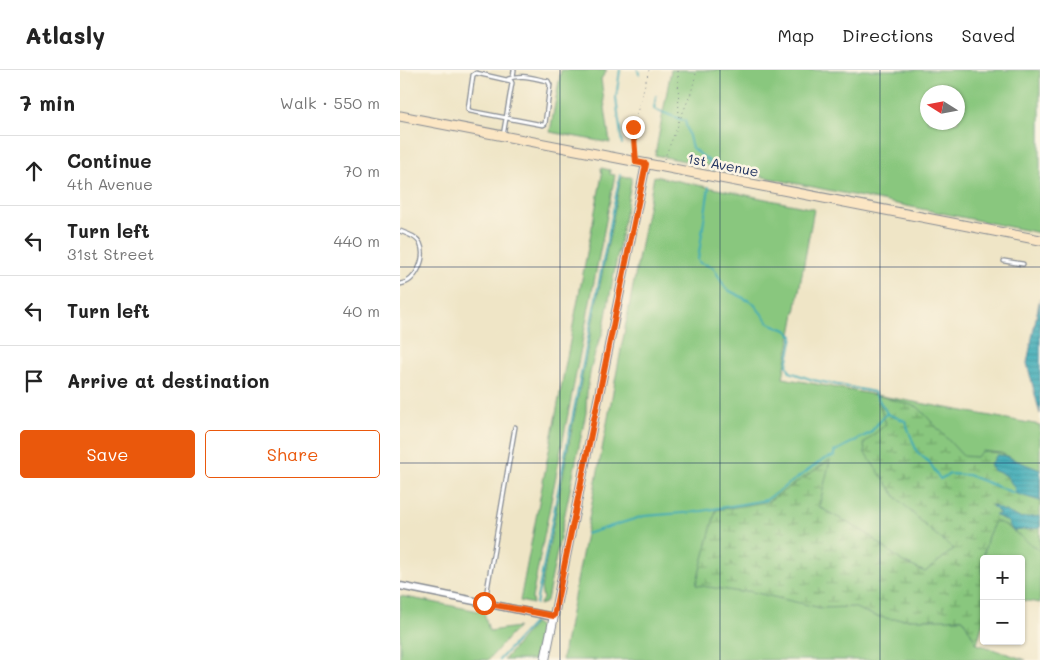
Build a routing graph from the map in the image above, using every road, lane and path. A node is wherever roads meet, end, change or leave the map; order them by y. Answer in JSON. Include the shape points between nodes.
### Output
{"nodes":[{"id":1,"x":514,"y":70,"type":"edge"},
{"id":2,"x":649,"y":70,"type":"edge"},
{"id":3,"x":678,"y":70,"type":"edge"},
{"id":4,"x":697,"y":70,"type":"edge"},
{"id":5,"x":513,"y":77,"type":"junction"},
{"id":6,"x":508,"y":79,"type":"junction"},
{"id":7,"x":400,"y":116,"type":"edge"},
{"id":8,"x":505,"y":118,"type":"junction"},
{"id":9,"x":679,"y":123,"type":"junction"},
{"id":10,"x":503,"y":136,"type":"junction"},
{"id":11,"x":636,"y":162,"type":"junction"},
{"id":12,"x":646,"y":164,"type":"junction"},
{"id":13,"x":661,"y":167,"type":"junction"},
{"id":14,"x":400,"y":232,"type":"edge"},
{"id":15,"x":1040,"y":240,"type":"edge"},
{"id":16,"x":1004,"y":261,"type":"dead end"},
{"id":17,"x":1023,"y":264,"type":"dead end"},
{"id":18,"x":400,"y":284,"type":"edge"},
{"id":19,"x":515,"y":427,"type":"dead end"},
{"id":20,"x":400,"y":586,"type":"edge"},
{"id":21,"x":484,"y":603,"type":"junction"},
{"id":22,"x":554,"y":616,"type":"junction"},
{"id":23,"x":545,"y":660,"type":"edge"}],
"edges":[{"from":1,"to":5,"type":"lane"},
{"from":2,"to":11,"type":"path","via":[[633,127]]},
{"from":3,"to":9,"type":"path"},
{"from":4,"to":9,"type":"path"},
{"from":5,"to":6,"type":"lane"},
{"from":5,"to":8,"type":"lane","via":[[548,82],[545,124]]},
{"from":6,"to":8,"type":"lane","via":[[512,83]]},
{"from":6,"to":8,"type":"lane","via":[[473,75],[467,108]]},
{"from":7,"to":10,"type":"main road","name":"1st Avenue"},
{"from":8,"to":10,"type":"lane"},
{"from":9,"to":13,"type":"path"},
{"from":10,"to":11,"type":"main road","name":"1st Avenue"},
{"from":11,"to":12,"type":"main road","name":"1st Avenue"},
{"from":12,"to":13,"type":"main road","name":"1st Avenue"},
{"from":12,"to":22,"type":"street"},
{"from":13,"to":15,"type":"main road","name":"1st Avenue"},
{"from":14,"to":18,"type":"lane","via":[[415,237],[422,253],[413,279]]},
{"from":16,"to":17,"type":"lane"},
{"from":19,"to":21,"type":"lane"},
{"from":20,"to":21,"type":"street"},
{"from":21,"to":22,"type":"street"},
{"from":22,"to":23,"type":"street"}]}
